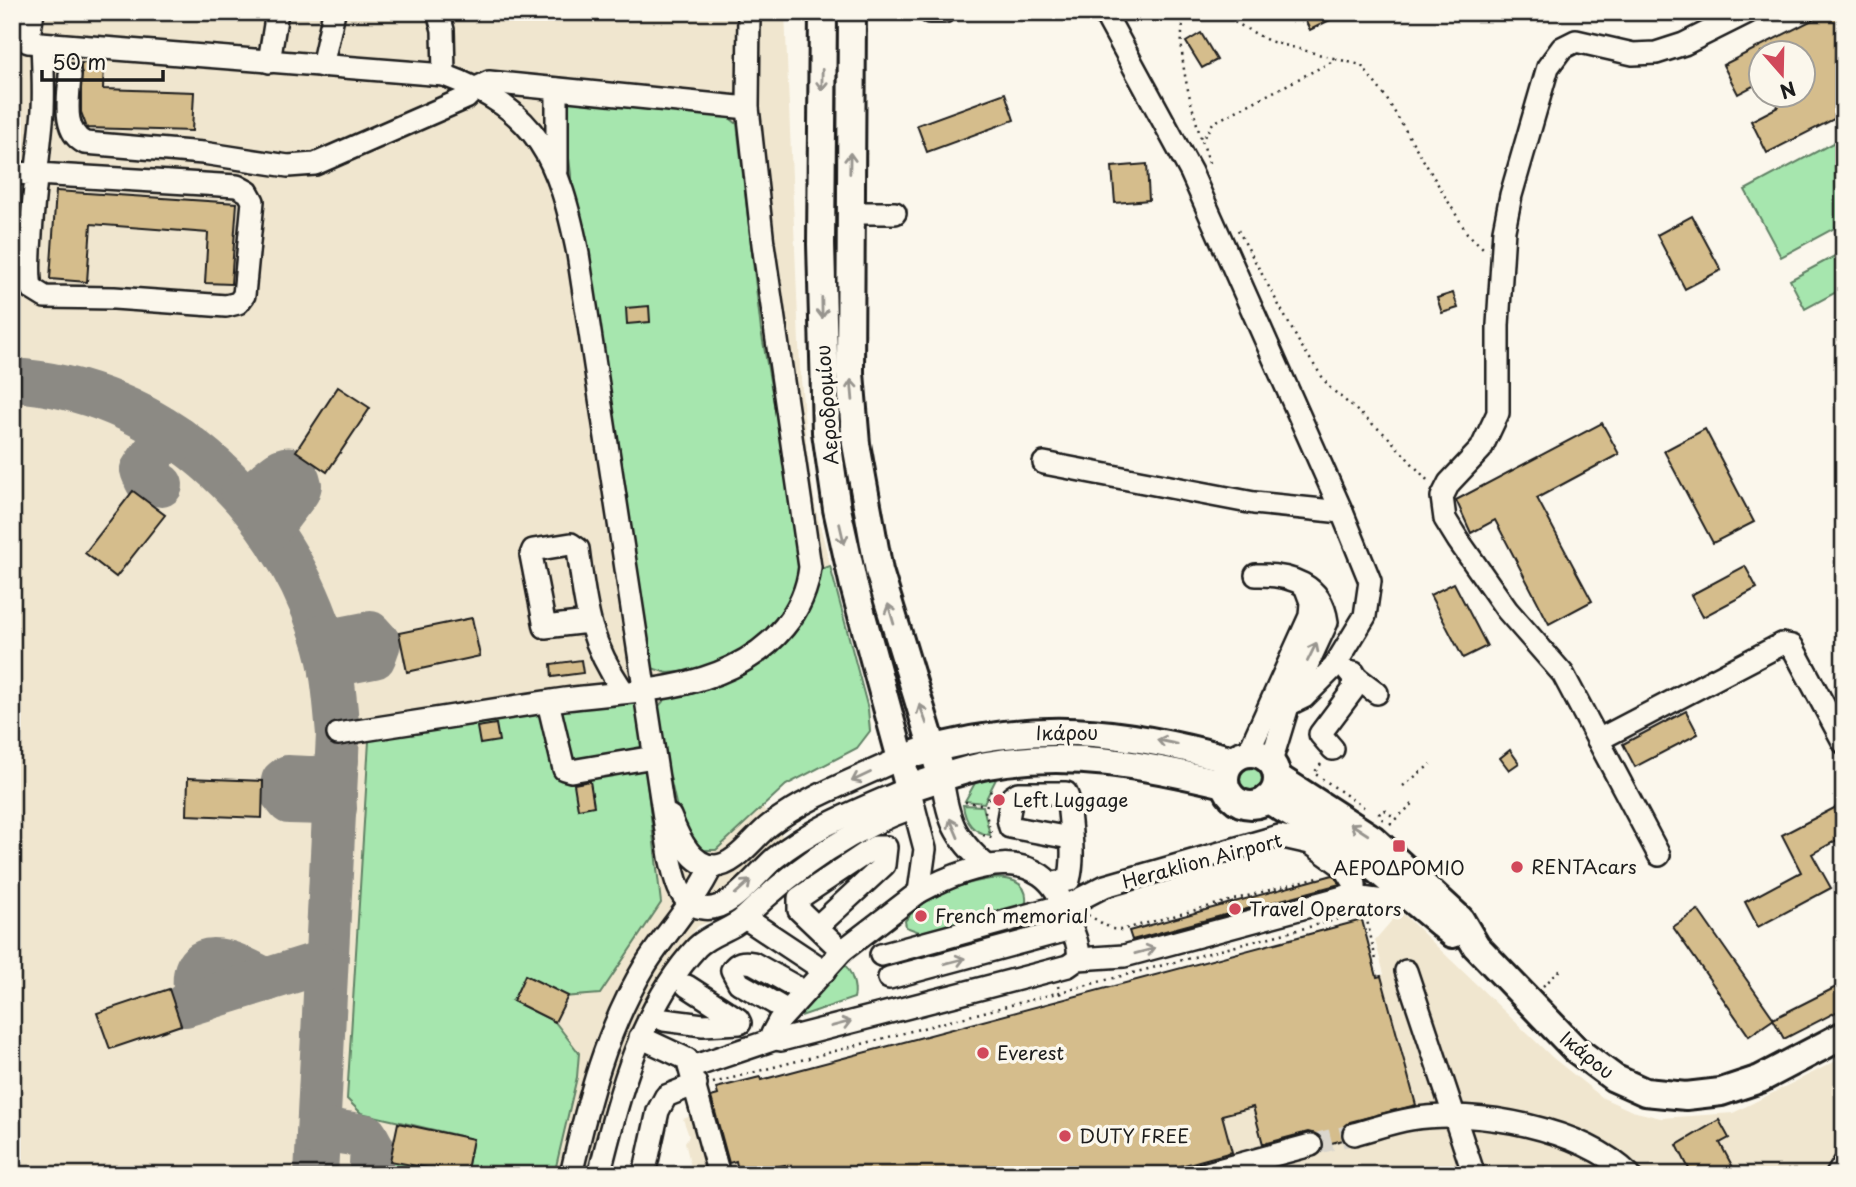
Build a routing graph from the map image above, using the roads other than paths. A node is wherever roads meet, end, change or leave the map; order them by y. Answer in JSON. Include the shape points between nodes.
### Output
{"nodes":[{"id":1,"x":33,"y":12,"type":"edge"},
{"id":2,"x":277,"y":12,"type":"edge"},
{"id":3,"x":334,"y":12,"type":"edge"},
{"id":4,"x":438,"y":12,"type":"edge"},
{"id":5,"x":748,"y":12,"type":"edge"},
{"id":6,"x":823,"y":12,"type":"edge"},
{"id":7,"x":852,"y":12,"type":"edge"},
{"id":8,"x":929,"y":12,"type":"edge"},
{"id":9,"x":944,"y":12,"type":"edge"},
{"id":10,"x":1104,"y":12,"type":"edge"},
{"id":11,"x":1748,"y":12,"type":"edge"},
{"id":12,"x":28,"y":42,"type":"edge"},
{"id":13,"x":269,"y":62,"type":"junction"},
{"id":14,"x":322,"y":66,"type":"junction"},
{"id":15,"x":70,"y":75,"type":"dead end"},
{"id":16,"x":443,"y":75,"type":"junction"},
{"id":17,"x":476,"y":88,"type":"junction"},
{"id":18,"x":558,"y":89,"type":"junction"},
{"id":19,"x":43,"y":108,"type":"junction"},
{"id":20,"x":748,"y":108,"type":"junction"},
{"id":21,"x":68,"y":109,"type":"junction"},
{"id":22,"x":557,"y":171,"type":"junction"},
{"id":23,"x":12,"y":173,"type":"edge"},
{"id":24,"x":37,"y":174,"type":"junction"},
{"id":25,"x":850,"y":213,"type":"junction"},
{"id":26,"x":895,"y":213,"type":"dead end"},
{"id":27,"x":1044,"y":463,"type":"dead end"},
{"id":28,"x":1342,"y":512,"type":"junction"},
{"id":29,"x":1256,"y":575,"type":"dead end"},
{"id":30,"x":1304,"y":584,"type":"junction"},
{"id":31,"x":588,"y":622,"type":"dead end"},
{"id":32,"x":1344,"y":670,"type":"junction"},
{"id":33,"x":634,"y":690,"type":"junction"},
{"id":34,"x":1377,"y":693,"type":"dead end"},
{"id":35,"x":548,"y":702,"type":"junction"},
{"id":36,"x":1288,"y":706,"type":"junction"},
{"id":37,"x":1267,"y":715,"type":"junction"},
{"id":38,"x":338,"y":734,"type":"dead end"},
{"id":39,"x":1598,"y":740,"type":"junction"},
{"id":40,"x":1844,"y":743,"type":"edge"},
{"id":41,"x":935,"y":748,"type":"junction"},
{"id":42,"x":1333,"y":750,"type":"road end"},
{"id":43,"x":654,"y":757,"type":"junction"},
{"id":44,"x":901,"y":758,"type":"junction"},
{"id":45,"x":942,"y":778,"type":"junction"},
{"id":46,"x":1249,"y":781,"type":"junction"},
{"id":47,"x":660,"y":788,"type":"junction"},
{"id":48,"x":821,"y":796,"type":"junction"},
{"id":49,"x":912,"y":797,"type":"junction"},
{"id":50,"x":834,"y":822,"type":"junction"},
{"id":51,"x":1070,"y":838,"type":"dead end"},
{"id":52,"x":1659,"y":855,"type":"dead end"},
{"id":53,"x":712,"y":866,"type":"junction"},
{"id":54,"x":987,"y":866,"type":"junction"},
{"id":55,"x":1061,"y":881,"type":"junction"},
{"id":56,"x":1105,"y":886,"type":"junction"},
{"id":57,"x":919,"y":892,"type":"junction"},
{"id":58,"x":1404,"y":893,"type":"junction"},
{"id":59,"x":690,"y":904,"type":"junction"},
{"id":60,"x":1064,"y":905,"type":"junction"},
{"id":61,"x":1356,"y":909,"type":"junction"},
{"id":62,"x":888,"y":916,"type":"junction"},
{"id":63,"x":745,"y":918,"type":"junction"},
{"id":64,"x":1078,"y":921,"type":"junction"},
{"id":65,"x":817,"y":927,"type":"dead end"},
{"id":66,"x":1476,"y":946,"type":"junction"},
{"id":67,"x":842,"y":951,"type":"junction"},
{"id":68,"x":881,"y":955,"type":"junction"},
{"id":69,"x":1078,"y":959,"type":"junction"},
{"id":70,"x":825,"y":971,"type":"junction"},
{"id":71,"x":1406,"y":971,"type":"dead end"},
{"id":72,"x":889,"y":978,"type":"junction"},
{"id":73,"x":687,"y":986,"type":"dead end"},
{"id":74,"x":805,"y":992,"type":"junction"},
{"id":75,"x":915,"y":1006,"type":"junction"},
{"id":76,"x":788,"y":1011,"type":"junction"},
{"id":77,"x":664,"y":1020,"type":"dead end"},
{"id":78,"x":703,"y":1025,"type":"junction"},
{"id":79,"x":1844,"y":1035,"type":"edge"},
{"id":80,"x":640,"y":1037,"type":"junction"},
{"id":81,"x":775,"y":1039,"type":"junction"},
{"id":82,"x":692,"y":1070,"type":"junction"},
{"id":83,"x":1456,"y":1117,"type":"junction"},
{"id":84,"x":1354,"y":1134,"type":"tunnel mouth"},
{"id":85,"x":1311,"y":1145,"type":"tunnel mouth"},
{"id":86,"x":1844,"y":1164,"type":"edge"},
{"id":87,"x":571,"y":1175,"type":"edge"},
{"id":88,"x":598,"y":1175,"type":"edge"},
{"id":89,"x":644,"y":1175,"type":"edge"},
{"id":90,"x":719,"y":1175,"type":"edge"},
{"id":91,"x":1200,"y":1175,"type":"edge"},
{"id":92,"x":1474,"y":1175,"type":"edge"},
{"id":93,"x":1630,"y":1175,"type":"edge"},
{"id":94,"x":1837,"y":1175,"type":"edge"}],
"edges":[{"from":1,"to":12,"type":"street"},
{"from":2,"to":13,"type":"street"},
{"from":3,"to":14,"type":"street"},
{"from":4,"to":16,"type":"street","via":[[443,30]]},
{"from":5,"to":20,"type":"street"},
{"from":6,"to":44,"type":"main road","name":"Αεροδρομίου","one_way":true,"via":[[821,244],[826,432],[851,573]]},
{"from":25,"to":7,"type":"main road","name":"Αεροδρομίου","one_way":true},
{"from":8,"to":9,"type":"street"},
{"from":10,"to":28,"type":"street","via":[[1191,172]]},
{"from":11,"to":39,"type":"street","via":[[1656,53],[1633,54],[1583,41],[1562,48],[1548,68],[1511,195],[1501,264],[1498,413],[1481,449],[1443,496],[1443,512],[1452,533],[1507,610],[1557,665]]},
{"from":12,"to":13,"type":"street"},
{"from":12,"to":19,"type":"street"},
{"from":13,"to":14,"type":"street"},
{"from":14,"to":16,"type":"street"},
{"from":15,"to":21,"type":"street"},
{"from":16,"to":17,"type":"street"},
{"from":17,"to":18,"type":"street","via":[[494,82]]},
{"from":17,"to":21,"type":"street","via":[[466,98],[302,167],[85,143],[72,131]]},
{"from":17,"to":22,"type":"street","via":[[525,123]]},
{"from":18,"to":20,"type":"street"},
{"from":18,"to":22,"type":"street"},
{"from":19,"to":21,"type":"street"},
{"from":19,"to":24,"type":"street"},
{"from":20,"to":33,"type":"street","via":[[809,579],[793,617],[760,650],[720,672],[674,686]]},
{"from":22,"to":33,"type":"street","via":[[579,254]]},
{"from":23,"to":24,"type":"street"},
{"from":24,"to":24,"type":"street","via":[[237,187],[248,192],[253,201],[244,295],[238,303],[226,306],[36,295],[29,284]]},
{"from":25,"to":26,"type":"street"},
{"from":41,"to":25,"type":"main road","name":"Αεροδρομίου","one_way":true,"via":[[894,624],[865,503],[850,373]]},
{"from":27,"to":28,"type":"street","via":[[1219,498]]},
{"from":28,"to":32,"type":"street","via":[[1370,581],[1365,616]]},
{"from":29,"to":30,"type":"street","via":[[1280,574]]},
{"from":36,"to":30,"type":"street","one_way":true,"via":[[1327,622],[1326,610]]},
{"from":30,"to":37,"type":"street","via":[[1311,602],[1310,616]]},
{"from":31,"to":33,"type":"street","via":[[596,646]]},
{"from":32,"to":34,"type":"street"},
{"from":32,"to":36,"type":"street"},
{"from":32,"to":42,"type":"street","via":[[1353,690],[1320,734]]},
{"from":33,"to":35,"type":"street"},
{"from":33,"to":43,"type":"street"},
{"from":35,"to":38,"type":"street"},
{"from":35,"to":43,"type":"street","via":[[564,769]]},
{"from":36,"to":37,"type":"street"},
{"from":36,"to":46,"type":"street"},
{"from":37,"to":46,"type":"street"},
{"from":39,"to":40,"type":"street","via":[[1782,644],[1792,646]]},
{"from":39,"to":52,"type":"street"},
{"from":41,"to":44,"type":"main road","name":"Ικάρου"},
{"from":41,"to":45,"type":"main road","name":"Αεροδρομίου"},
{"from":46,"to":41,"type":"main road","name":"Ικάρου","one_way":true,"via":[[1168,742],[1117,733],[1069,731],[990,737]]},
{"from":43,"to":47,"type":"street"},
{"from":44,"to":48,"type":"street","one_way":true},
{"from":44,"to":49,"type":"main road","name":"Αεροδρομίου"},
{"from":45,"to":46,"type":"main road","name":"Ικάρου","via":[[985,766],[1069,757]]},
{"from":45,"to":49,"type":"main road","name":"Ικάρου"},
{"from":54,"to":45,"type":"street","one_way":true,"via":[[954,831]]},
{"from":46,"to":58,"type":"main road","name":"Ικάρου","via":[[1358,854]]},
{"from":66,"to":46,"type":"main road","name":"Ικάρου","one_way":true,"via":[[1460,919],[1373,839]]},
{"from":47,"to":53,"type":"street","via":[[684,844]]},
{"from":47,"to":59,"type":"street","via":[[670,857],[680,891]]},
{"from":48,"to":50,"type":"street"},
{"from":48,"to":53,"type":"street","via":[[773,822],[730,861]]},
{"from":49,"to":50,"type":"street"},
{"from":49,"to":57,"type":"street","via":[[925,849]]},
{"from":49,"to":63,"type":"street","via":[[800,867]]},
{"from":59,"to":50,"type":"street","one_way":true,"via":[[712,909],[723,904],[790,847]]},
{"from":51,"to":55,"type":"street"},
{"from":53,"to":59,"type":"street"},
{"from":54,"to":55,"type":"street","name":"Heraklion Airport","via":[[1021,866]]},
{"from":54,"to":57,"type":"street","name":"Heraklion Airport"},
{"from":55,"to":56,"type":"street","name":"Heraklion Airport"},
{"from":55,"to":60,"type":"street"},
{"from":56,"to":60,"type":"street"},
{"from":56,"to":61,"type":"street","name":"Heraklion Airport","via":[[1279,836],[1310,843],[1345,868],[1355,884]]},
{"from":57,"to":62,"type":"street"},
{"from":58,"to":61,"type":"street","via":[[1391,902]]},
{"from":58,"to":66,"type":"main road","name":"Ικάρου","via":[[1447,931]]},
{"from":59,"to":87,"type":"street","via":[[647,963],[611,1031]]},
{"from":60,"to":64,"type":"street"},
{"from":60,"to":68,"type":"street"},
{"from":69,"to":61,"type":"street","one_way":true,"via":[[1124,956],[1347,896]]},
{"from":62,"to":67,"type":"street"},
{"from":62,"to":68,"type":"street","via":[[878,942]]},
{"from":63,"to":70,"type":"street"},
{"from":63,"to":80,"type":"street","via":[[699,945]]},
{"from":64,"to":69,"type":"street"},
{"from":72,"to":64,"type":"street","one_way":true},
{"from":65,"to":67,"type":"street"},
{"from":66,"to":79,"type":"main road","name":"Ικάρου","via":[[1575,1049],[1614,1078],[1645,1092],[1686,1096],[1721,1092],[1760,1079]]},
{"from":67,"to":70,"type":"street"},
{"from":68,"to":72,"type":"street"},
{"from":69,"to":75,"type":"street","via":[[1068,966]]},
{"from":70,"to":74,"type":"street"},
{"from":71,"to":83,"type":"street"},
{"from":72,"to":75,"type":"street","via":[[899,994]]},
{"from":73,"to":78,"type":"street","via":[[740,1021],[736,1026]]},
{"from":74,"to":76,"type":"street"},
{"from":74,"to":76,"type":"street","via":[[753,964],[736,964],[732,970],[738,983]]},
{"from":81,"to":75,"type":"street","one_way":true},
{"from":76,"to":81,"type":"street","via":[[774,1028]]},
{"from":77,"to":78,"type":"street"},
{"from":78,"to":82,"type":"street"},
{"from":80,"to":82,"type":"street"},
{"from":80,"to":88,"type":"street"},
{"from":81,"to":82,"type":"street"},
{"from":82,"to":89,"type":"street","via":[[657,1111]]},
{"from":82,"to":90,"type":"street"},
{"from":83,"to":84,"type":"street","via":[[1413,1119]]},
{"from":83,"to":92,"type":"street"},
{"from":83,"to":93,"type":"street","via":[[1549,1130],[1613,1161]]},
{"from":85,"to":91,"type":"street"},
{"from":86,"to":94,"type":"street"}]}
